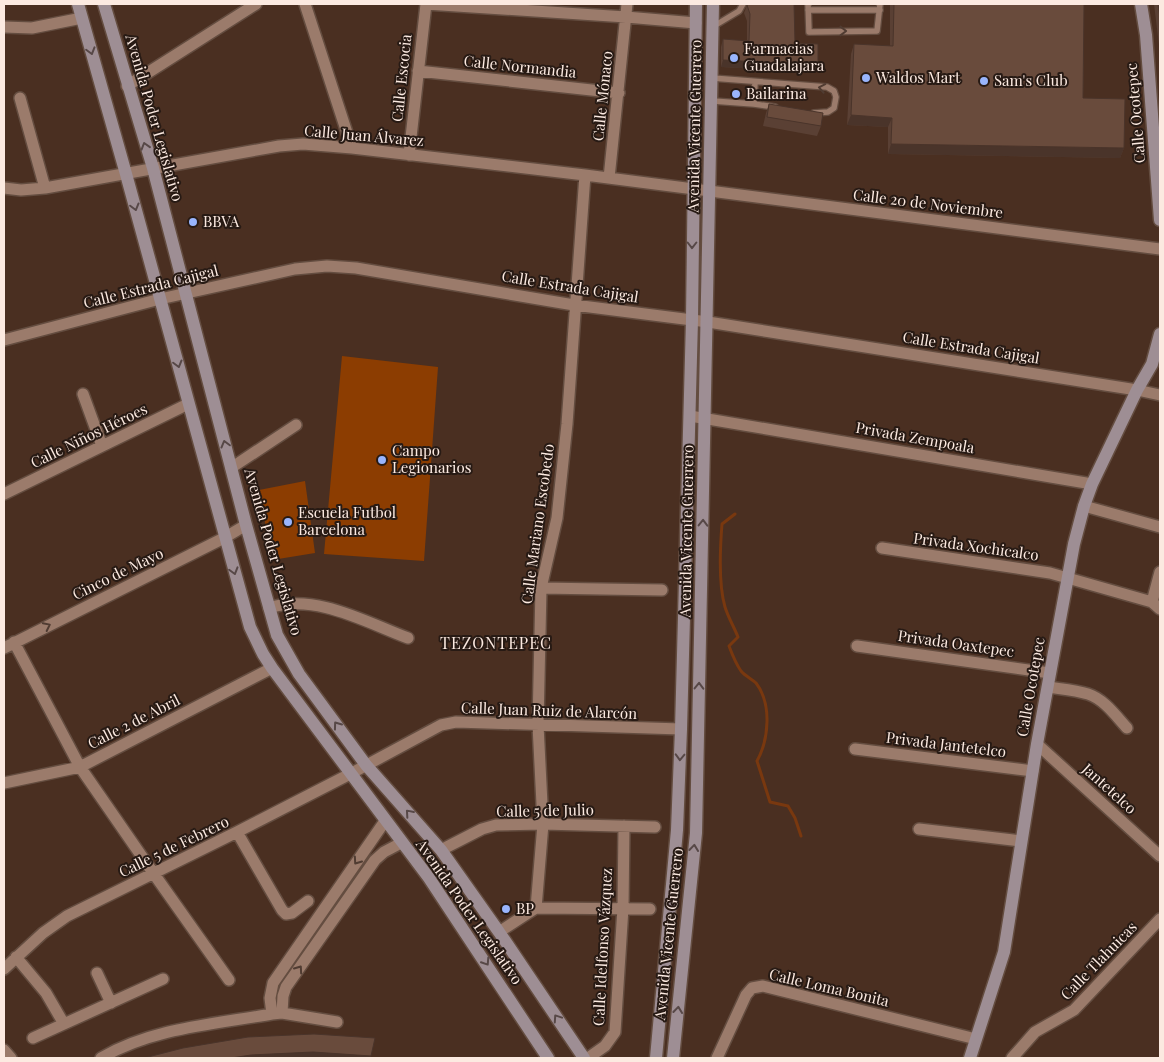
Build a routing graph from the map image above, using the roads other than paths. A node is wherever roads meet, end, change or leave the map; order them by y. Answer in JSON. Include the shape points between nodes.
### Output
{"nodes":[{"id":1,"x":78,"y":4,"type":"edge"},
{"id":2,"x":104,"y":4,"type":"edge"},
{"id":3,"x":256,"y":4,"type":"edge"},
{"id":4,"x":305,"y":4,"type":"edge"},
{"id":5,"x":426,"y":4,"type":"edge"},
{"id":6,"x":627,"y":4,"type":"edge"},
{"id":7,"x":696,"y":4,"type":"edge"},
{"id":8,"x":714,"y":4,"type":"edge"},
{"id":9,"x":720,"y":4,"type":"edge"},
{"id":10,"x":743,"y":4,"type":"edge"},
{"id":11,"x":1141,"y":4,"type":"edge"},
{"id":12,"x":808,"y":7,"type":"edge"},
{"id":13,"x":880,"y":7,"type":"edge"},
{"id":14,"x":554,"y":8,"type":"edge"},
{"id":15,"x":626,"y":17,"type":"junction"},
{"id":16,"x":82,"y":18,"type":"junction"},
{"id":17,"x":696,"y":23,"type":"junction"},
{"id":18,"x":714,"y":24,"type":"junction"},
{"id":19,"x":4,"y":27,"type":"edge"},
{"id":20,"x":418,"y":71,"type":"junction"},
{"id":21,"x":712,"y":78,"type":"junction"},
{"id":22,"x":755,"y":82,"type":"junction"},
{"id":23,"x":127,"y":86,"type":"junction"},
{"id":24,"x":619,"y":93,"type":"junction"},
{"id":25,"x":20,"y":98,"type":"dead end"},
{"id":26,"x":713,"y":101,"type":"junction"},
{"id":27,"x":754,"y":104,"type":"junction"},
{"id":28,"x":782,"y":108,"type":"edge"},
{"id":29,"x":809,"y":112,"type":"edge"},
{"id":30,"x":352,"y":148,"type":"junction"},
{"id":31,"x":409,"y":155,"type":"junction"},
{"id":32,"x":152,"y":168,"type":"junction"},
{"id":33,"x":126,"y":174,"type":"junction"},
{"id":34,"x":584,"y":175,"type":"junction"},
{"id":35,"x":609,"y":178,"type":"junction"},
{"id":36,"x":4,"y":188,"type":"edge"},
{"id":37,"x":45,"y":188,"type":"junction"},
{"id":38,"x":693,"y":189,"type":"junction"},
{"id":39,"x":710,"y":191,"type":"junction"},
{"id":40,"x":1160,"y":220,"type":"edge"},
{"id":41,"x":1160,"y":249,"type":"edge"},
{"id":42,"x":186,"y":294,"type":"junction"},
{"id":43,"x":160,"y":299,"type":"junction"},
{"id":44,"x":574,"y":304,"type":"junction"},
{"id":45,"x":692,"y":320,"type":"junction"},
{"id":46,"x":708,"y":322,"type":"junction"},
{"id":47,"x":1160,"y":334,"type":"edge"},
{"id":48,"x":4,"y":340,"type":"edge"},
{"id":49,"x":1156,"y":362,"type":"edge"},
{"id":50,"x":1137,"y":390,"type":"junction"},
{"id":51,"x":83,"y":394,"type":"dead end"},
{"id":52,"x":1160,"y":395,"type":"edge"},
{"id":53,"x":188,"y":404,"type":"junction"},
{"id":54,"x":690,"y":416,"type":"junction"},
{"id":55,"x":706,"y":417,"type":"junction"},
{"id":56,"x":296,"y":425,"type":"dead end"},
{"id":57,"x":102,"y":446,"type":"junction"},
{"id":58,"x":231,"y":468,"type":"junction"},
{"id":59,"x":1092,"y":484,"type":"junction"},
{"id":60,"x":4,"y":494,"type":"edge"},
{"id":61,"x":1084,"y":506,"type":"junction"},
{"id":62,"x":246,"y":525,"type":"junction"},
{"id":63,"x":1160,"y":527,"type":"edge"},
{"id":64,"x":224,"y":538,"type":"junction"},
{"id":65,"x":882,"y":548,"type":"dead end"},
{"id":66,"x":1160,"y":572,"type":"edge"},
{"id":67,"x":1067,"y":577,"type":"junction"},
{"id":68,"x":541,"y":588,"type":"junction"},
{"id":69,"x":662,"y":590,"type":"dead end"},
{"id":70,"x":1156,"y":606,"type":"edge"},
{"id":71,"x":269,"y":608,"type":"junction"},
{"id":72,"x":408,"y":638,"type":"dead end"},
{"id":73,"x":9,"y":645,"type":"edge"},
{"id":74,"x":857,"y":646,"type":"dead end"},
{"id":75,"x":272,"y":668,"type":"junction"},
{"id":76,"x":1050,"y":673,"type":"junction"},
{"id":77,"x":1048,"y":687,"type":"junction"},
{"id":78,"x":538,"y":725,"type":"junction"},
{"id":79,"x":1127,"y":728,"type":"dead end"},
{"id":80,"x":681,"y":729,"type":"junction"},
{"id":81,"x":1037,"y":744,"type":"junction"},
{"id":82,"x":854,"y":749,"type":"dead end"},
{"id":83,"x":366,"y":765,"type":"junction"},
{"id":84,"x":80,"y":768,"type":"junction"},
{"id":85,"x":1033,"y":771,"type":"junction"},
{"id":86,"x":350,"y":774,"type":"junction"},
{"id":87,"x":4,"y":782,"type":"edge"},
{"id":88,"x":385,"y":820,"type":"junction"},
{"id":89,"x":543,"y":824,"type":"junction"},
{"id":90,"x":624,"y":826,"type":"junction"},
{"id":91,"x":655,"y":827,"type":"dead end"},
{"id":92,"x":919,"y":830,"type":"dead end"},
{"id":93,"x":237,"y":832,"type":"junction"},
{"id":94,"x":1021,"y":841,"type":"junction"},
{"id":95,"x":401,"y":843,"type":"junction"},
{"id":96,"x":441,"y":850,"type":"junction"},
{"id":97,"x":1160,"y":856,"type":"edge"},
{"id":98,"x":154,"y":874,"type":"junction"},
{"id":99,"x":308,"y":901,"type":"dead end"},
{"id":100,"x":536,"y":908,"type":"junction"},
{"id":101,"x":622,"y":908,"type":"junction"},
{"id":102,"x":650,"y":909,"type":"dead end"},
{"id":103,"x":1160,"y":919,"type":"edge"},
{"id":104,"x":499,"y":932,"type":"junction"},
{"id":105,"x":16,"y":957,"type":"junction"},
{"id":106,"x":4,"y":969,"type":"edge"},
{"id":107,"x":96,"y":973,"type":"dead end"},
{"id":108,"x":163,"y":979,"type":"dead end"},
{"id":109,"x":229,"y":980,"type":"dead end"},
{"id":110,"x":111,"y":1003,"type":"junction"},
{"id":111,"x":277,"y":1014,"type":"junction"},
{"id":112,"x":338,"y":1022,"type":"dead end"},
{"id":113,"x":64,"y":1024,"type":"junction"},
{"id":114,"x":33,"y":1038,"type":"dead end"},
{"id":115,"x":976,"y":1039,"type":"junction"},
{"id":116,"x":4,"y":1050,"type":"edge"},
{"id":117,"x":11,"y":1058,"type":"edge"},
{"id":118,"x":101,"y":1058,"type":"edge"},
{"id":119,"x":548,"y":1058,"type":"edge"},
{"id":120,"x":584,"y":1058,"type":"edge"},
{"id":121,"x":588,"y":1058,"type":"edge"},
{"id":122,"x":656,"y":1058,"type":"edge"},
{"id":123,"x":673,"y":1058,"type":"edge"},
{"id":124,"x":717,"y":1058,"type":"edge"},
{"id":125,"x":970,"y":1058,"type":"edge"},
{"id":126,"x":1012,"y":1058,"type":"edge"}],
"edges":[{"from":1,"to":16,"type":"main road","name":"Avenida Poder Legislativo"},
{"from":2,"to":23,"type":"main road","name":"Avenida Poder Legislativo"},
{"from":3,"to":23,"type":"street"},
{"from":4,"to":30,"type":"street"},
{"from":5,"to":14,"type":"street"},
{"from":5,"to":20,"type":"street","name":"Calle Escocia"},
{"from":6,"to":15,"type":"street","name":"Calle Mónaco"},
{"from":7,"to":17,"type":"main road","name":"Avenida Vicente Guerrero"},
{"from":8,"to":18,"type":"main road","name":"Avenida Vicente Guerrero"},
{"from":9,"to":18,"type":"lane"},
{"from":10,"to":18,"type":"lane","via":[[738,11]]},
{"from":11,"to":40,"type":"main road","name":"Calle Ocotepec"},
{"from":12,"to":13,"type":"lane"},
{"from":12,"to":13,"type":"lane","one_way":true,"via":[[809,32],[878,31]]},
{"from":14,"to":15,"type":"street"},
{"from":15,"to":17,"type":"street"},
{"from":15,"to":24,"type":"street","name":"Calle Mónaco"},
{"from":16,"to":19,"type":"street","via":[[32,28]]},
{"from":16,"to":33,"type":"main road","name":"Avenida Poder Legislativo","one_way":true},
{"from":17,"to":38,"type":"main road","name":"Avenida Vicente Guerrero"},
{"from":18,"to":21,"type":"main road","name":"Avenida Vicente Guerrero"},
{"from":20,"to":24,"type":"street","name":"Calle Normandia"},
{"from":20,"to":31,"type":"street","name":"Calle Escocia"},
{"from":21,"to":22,"type":"lane"},
{"from":21,"to":26,"type":"main road","name":"Avenida Vicente Guerrero"},
{"from":22,"to":27,"type":"lane"},
{"from":29,"to":22,"type":"lane","one_way":true,"via":[[828,112],[834,108],[834,91],[827,87]]},
{"from":32,"to":23,"type":"main road","name":"Avenida Poder Legislativo","one_way":true},
{"from":24,"to":35,"type":"street","name":"Calle Mónaco"},
{"from":25,"to":37,"type":"street"},
{"from":26,"to":27,"type":"lane"},
{"from":26,"to":39,"type":"main road","name":"Avenida Vicente Guerrero"},
{"from":27,"to":28,"type":"lane"},
{"from":30,"to":31,"type":"street","name":"Calle Juan Álvarez"},
{"from":30,"to":32,"type":"street","name":"Calle Juan Álvarez","via":[[303,144],[279,146]]},
{"from":31,"to":34,"type":"street","name":"Calle Juan Álvarez"},
{"from":32,"to":33,"type":"street","name":"Calle Juan Álvarez"},
{"from":32,"to":42,"type":"main road","name":"Avenida Poder Legislativo"},
{"from":33,"to":37,"type":"street","name":"Calle Juan Álvarez"},
{"from":33,"to":43,"type":"main road","name":"Avenida Poder Legislativo","one_way":true},
{"from":34,"to":35,"type":"street","name":"Calle Juan Álvarez"},
{"from":34,"to":44,"type":"street","name":"Calle Mariano Escobedo"},
{"from":35,"to":38,"type":"street","name":"Calle Juan Álvarez"},
{"from":36,"to":37,"type":"street","name":"Calle Juan Álvarez"},
{"from":38,"to":39,"type":"street","name":"Calle 20 de Noviembre"},
{"from":38,"to":45,"type":"main road","name":"Avenida Vicente Guerrero","one_way":true},
{"from":39,"to":41,"type":"street","name":"Calle 20 de Noviembre"},
{"from":39,"to":46,"type":"main road","name":"Avenida Vicente Guerrero"},
{"from":42,"to":43,"type":"street","name":"Calle Estrada Cajigal"},
{"from":42,"to":44,"type":"street","name":"Calle Estrada Cajigal","via":[[295,269],[328,266]]},
{"from":58,"to":42,"type":"main road","name":"Avenida Poder Legislativo","one_way":true},
{"from":43,"to":48,"type":"street","name":"Calle Estrada Cajigal"},
{"from":43,"to":53,"type":"main road","name":"Avenida Poder Legislativo","one_way":true},
{"from":44,"to":45,"type":"street","name":"Calle Estrada Cajigal"},
{"from":44,"to":68,"type":"street","name":"Calle Mariano Escobedo","via":[[567,424],[557,518]]},
{"from":45,"to":46,"type":"street","name":"Calle Estrada Cajigal"},
{"from":45,"to":54,"type":"main road","name":"Avenida Vicente Guerrero"},
{"from":46,"to":50,"type":"street","name":"Calle Estrada Cajigal"},
{"from":46,"to":55,"type":"main road","name":"Avenida Vicente Guerrero"},
{"from":47,"to":49,"type":"main road","name":"Calle Ocotepec"},
{"from":49,"to":50,"type":"main road","name":"Calle Ocotepec"},
{"from":50,"to":52,"type":"street","name":"Calle Estrada Cajigal"},
{"from":50,"to":59,"type":"main road","name":"Calle Ocotepec"},
{"from":51,"to":57,"type":"street"},
{"from":53,"to":57,"type":"street","name":"Calle Niños Héroes"},
{"from":53,"to":64,"type":"main road","name":"Avenida Poder Legislativo"},
{"from":54,"to":55,"type":"street","name":"Privada Zempoala"},
{"from":54,"to":80,"type":"main road","name":"Avenida Vicente Guerrero"},
{"from":55,"to":59,"type":"street","name":"Privada Zempoala"},
{"from":123,"to":55,"type":"main road","name":"Avenida Vicente Guerrero","one_way":true,"via":[[696,833]]},
{"from":56,"to":58,"type":"street"},
{"from":57,"to":60,"type":"street","name":"Calle Niños Héroes"},
{"from":58,"to":62,"type":"main road","name":"Avenida Poder Legislativo"},
{"from":59,"to":61,"type":"main road","name":"Calle Ocotepec"},
{"from":61,"to":63,"type":"street"},
{"from":61,"to":67,"type":"main road","name":"Calle Ocotepec"},
{"from":62,"to":64,"type":"street","name":"Cinco de Mayo"},
{"from":62,"to":71,"type":"main road","name":"Avenida Poder Legislativo"},
{"from":73,"to":64,"type":"street","name":"Cinco de Mayo","one_way":true},
{"from":64,"to":75,"type":"main road","name":"Avenida Poder Legislativo","one_way":true,"via":[[250,628]]},
{"from":65,"to":67,"type":"street","name":"Privada Xochicalco"},
{"from":66,"to":70,"type":"street"},
{"from":67,"to":70,"type":"street","name":"Privada Xochicalco"},
{"from":67,"to":76,"type":"main road","name":"Calle Ocotepec"},
{"from":68,"to":69,"type":"street"},
{"from":68,"to":78,"type":"street","name":"Calle Mariano Escobedo"},
{"from":71,"to":72,"type":"street","via":[[281,605],[326,608]]},
{"from":83,"to":71,"type":"main road","name":"Avenida Poder Legislativo","one_way":true,"via":[[299,674],[277,635]]},
{"from":73,"to":84,"type":"street"},
{"from":74,"to":76,"type":"street","name":"Privada Oaxtepec"},
{"from":75,"to":84,"type":"street","name":"Calle 2 de Abril"},
{"from":75,"to":86,"type":"main road","name":"Avenida Poder Legislativo"},
{"from":76,"to":77,"type":"main road","name":"Calle Ocotepec"},
{"from":77,"to":79,"type":"street","via":[[1096,698]]},
{"from":77,"to":81,"type":"main road","name":"Calle Ocotepec"},
{"from":78,"to":80,"type":"street","name":"Calle Juan Ruiz de Alarcón"},
{"from":78,"to":83,"type":"street","name":"Calle Juan Ruiz de Alarcón","via":[[441,724]]},
{"from":78,"to":89,"type":"street","name":"Calle Mariano Escobedo"},
{"from":80,"to":122,"type":"main road","name":"Avenida Vicente Guerrero","one_way":true,"via":[[677,830]]},
{"from":81,"to":85,"type":"main road","name":"Calle Ocotepec"},
{"from":81,"to":97,"type":"street","name":"Jantetelco"},
{"from":82,"to":85,"type":"street","name":"Privada Jantetelco"},
{"from":83,"to":86,"type":"street","name":"Calle 5 de Febrero"},
{"from":96,"to":83,"type":"main road","name":"Avenida Poder Legislativo","one_way":true},
{"from":84,"to":87,"type":"street","name":"Calle 2 de Abril"},
{"from":84,"to":98,"type":"street"},
{"from":85,"to":94,"type":"main road","name":"Calle Ocotepec"},
{"from":86,"to":88,"type":"main road","name":"Avenida Poder Legislativo"},
{"from":86,"to":93,"type":"street","name":"Calle 5 de Febrero"},
{"from":88,"to":95,"type":"main road","name":"Avenida Poder Legislativo"},
{"from":88,"to":111,"type":"street","one_way":true,"via":[[273,983],[270,998]]},
{"from":89,"to":90,"type":"street","name":"Calle 5 de Julio"},
{"from":89,"to":96,"type":"street","name":"Calle 5 de Julio","via":[[496,825]]},
{"from":89,"to":100,"type":"street","name":"Calle Mariano Escobedo"},
{"from":90,"to":91,"type":"street","name":"Calle 5 de Julio"},
{"from":90,"to":101,"type":"street","name":"Calle Idelfonso Vázquez"},
{"from":92,"to":94,"type":"street"},
{"from":93,"to":98,"type":"street","name":"Calle 5 de Febrero"},
{"from":93,"to":99,"type":"street","via":[[286,914]]},
{"from":94,"to":115,"type":"main road","name":"Calle Ocotepec","via":[[1004,952]]},
{"from":111,"to":95,"type":"street","one_way":true,"via":[[286,987],[375,860]]},
{"from":95,"to":119,"type":"main road","name":"Avenida Poder Legislativo","one_way":true,"via":[[430,878]]},
{"from":96,"to":104,"type":"main road","name":"Avenida Poder Legislativo"},
{"from":98,"to":105,"type":"street","name":"Calle 5 de Febrero","via":[[67,916]]},
{"from":98,"to":109,"type":"street"},
{"from":100,"to":101,"type":"street"},
{"from":100,"to":104,"type":"street"},
{"from":101,"to":102,"type":"street"},
{"from":101,"to":121,"type":"street","name":"Calle Idelfonso Vázquez","via":[[615,1032],[605,1046]]},
{"from":103,"to":126,"type":"street","name":"Calle Tlahuicas","via":[[1074,1010],[1035,1032]]},
{"from":120,"to":104,"type":"main road","name":"Avenida Poder Legislativo","one_way":true},
{"from":105,"to":106,"type":"street","name":"Calle 5 de Febrero"},
{"from":105,"to":113,"type":"street","via":[[46,993]]},
{"from":107,"to":110,"type":"street"},
{"from":108,"to":110,"type":"street"},
{"from":110,"to":113,"type":"street"},
{"from":111,"to":112,"type":"street"},
{"from":111,"to":118,"type":"street","via":[[153,1035]]},
{"from":113,"to":114,"type":"street"},
{"from":115,"to":124,"type":"street","name":"Calle Loma Bonita","via":[[763,986],[752,988],[746,995]]},
{"from":115,"to":125,"type":"main road","name":"Calle Ocotepec"},
{"from":116,"to":117,"type":"street"}]}
